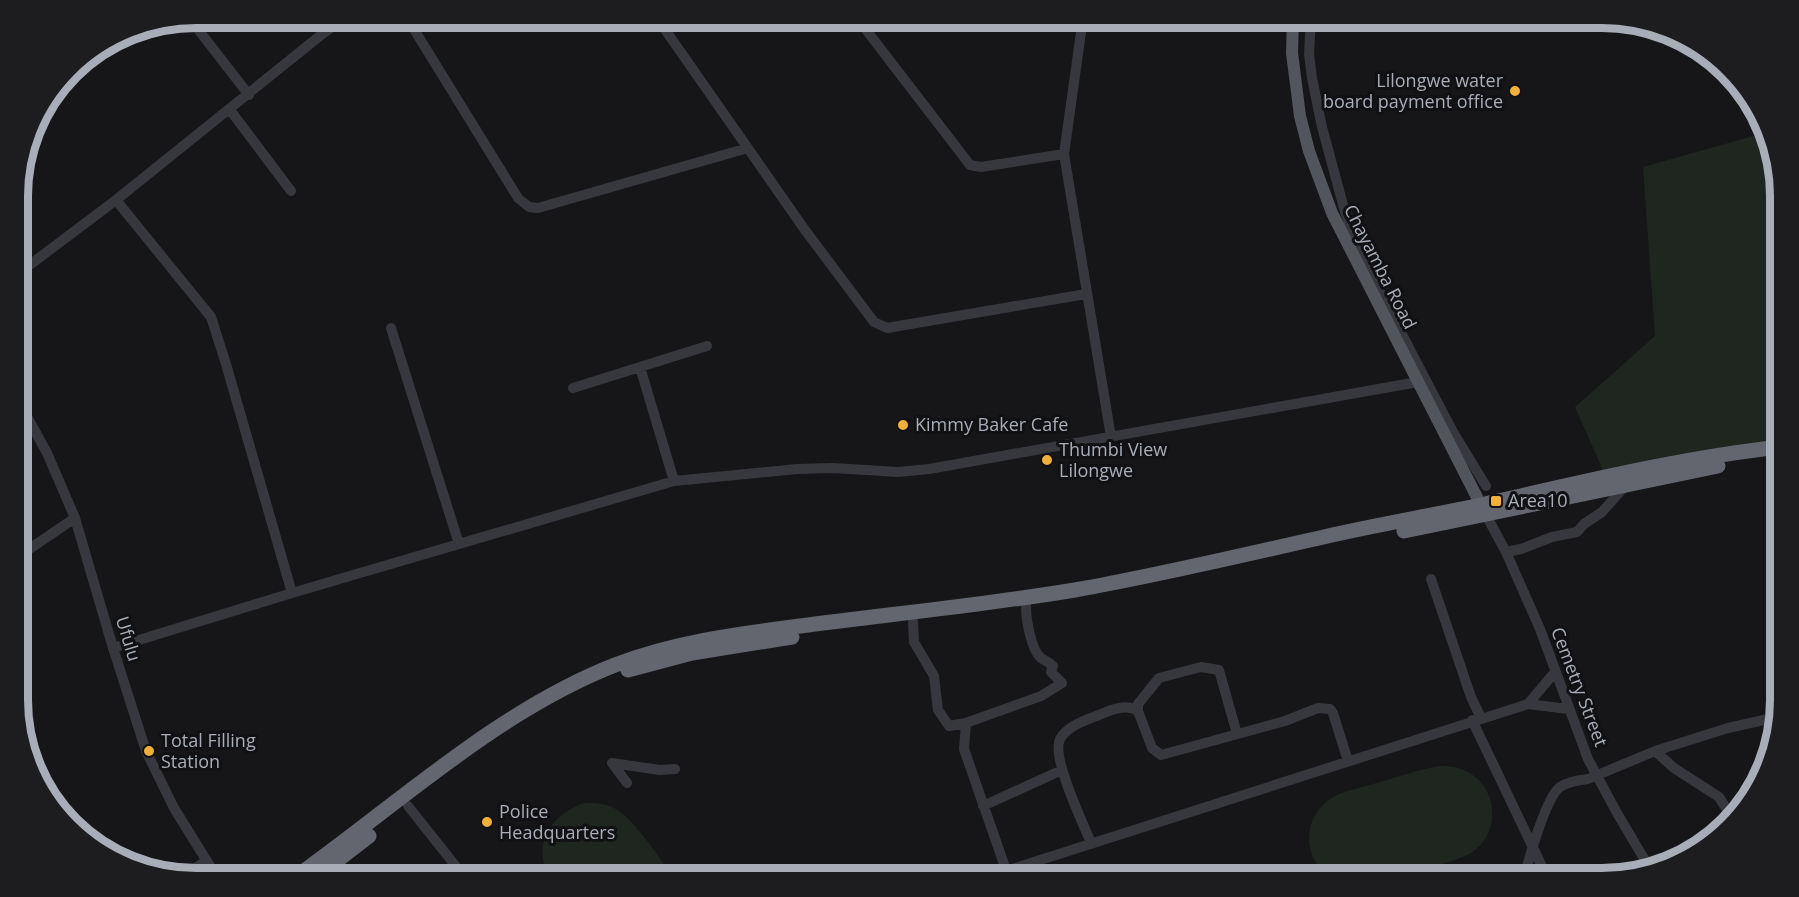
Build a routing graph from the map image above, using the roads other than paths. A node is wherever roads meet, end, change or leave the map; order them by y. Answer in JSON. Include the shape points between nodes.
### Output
{"nodes":[{"id":1,"x":197,"y":28,"type":"edge"},
{"id":2,"x":330,"y":28,"type":"edge"},
{"id":3,"x":413,"y":28,"type":"edge"},
{"id":4,"x":664,"y":28,"type":"edge"},
{"id":5,"x":865,"y":28,"type":"edge"},
{"id":6,"x":1082,"y":28,"type":"edge"},
{"id":7,"x":1293,"y":28,"type":"edge"},
{"id":8,"x":1311,"y":28,"type":"edge"},
{"id":9,"x":249,"y":95,"type":"junction"},
{"id":10,"x":230,"y":110,"type":"junction"},
{"id":11,"x":748,"y":148,"type":"junction"},
{"id":12,"x":1064,"y":154,"type":"junction"},
{"id":13,"x":291,"y":191,"type":"dead end"},
{"id":14,"x":116,"y":200,"type":"junction"},
{"id":15,"x":29,"y":266,"type":"edge"},
{"id":16,"x":1086,"y":294,"type":"junction"},
{"id":17,"x":391,"y":328,"type":"dead end"},
{"id":18,"x":707,"y":346,"type":"dead end"},
{"id":19,"x":640,"y":367,"type":"junction"},
{"id":20,"x":1418,"y":382,"type":"junction"},
{"id":21,"x":573,"y":388,"type":"dead end"},
{"id":22,"x":29,"y":419,"type":"edge"},
{"id":23,"x":1111,"y":437,"type":"junction"},
{"id":24,"x":1770,"y":449,"type":"edge"},
{"id":25,"x":1770,"y":457,"type":"edge"},
{"id":26,"x":674,"y":481,"type":"junction"},
{"id":27,"x":1626,"y":484,"type":"junction"},
{"id":28,"x":1486,"y":486,"type":"dead end"},
{"id":29,"x":1483,"y":510,"type":"junction"},
{"id":30,"x":75,"y":518,"type":"junction"},
{"id":31,"x":459,"y":544,"type":"junction"},
{"id":32,"x":28,"y":550,"type":"edge"},
{"id":33,"x":1506,"y":552,"type":"junction"},
{"id":34,"x":1431,"y":579,"type":"dead end"},
{"id":35,"x":292,"y":593,"type":"junction"},
{"id":36,"x":1026,"y":606,"type":"junction"},
{"id":37,"x":913,"y":622,"type":"junction"},
{"id":38,"x":113,"y":648,"type":"junction"},
{"id":39,"x":1555,"y":672,"type":"junction"},
{"id":40,"x":1528,"y":704,"type":"junction"},
{"id":41,"x":1568,"y":709,"type":"junction"},
{"id":42,"x":1138,"y":711,"type":"junction"},
{"id":43,"x":1477,"y":719,"type":"junction"},
{"id":44,"x":1769,"y":719,"type":"edge"},
{"id":45,"x":966,"y":723,"type":"junction"},
{"id":46,"x":1237,"y":734,"type":"junction"},
{"id":47,"x":1655,"y":751,"type":"junction"},
{"id":48,"x":1348,"y":761,"type":"junction"},
{"id":49,"x":675,"y":769,"type":"dead end"},
{"id":50,"x":1062,"y":770,"type":"junction"},
{"id":51,"x":1597,"y":776,"type":"junction"},
{"id":52,"x":627,"y":783,"type":"dead end"},
{"id":53,"x":408,"y":806,"type":"junction"},
{"id":54,"x":983,"y":806,"type":"junction"},
{"id":55,"x":1728,"y":812,"type":"edge"},
{"id":56,"x":1092,"y":843,"type":"junction"},
{"id":57,"x":1534,"y":848,"type":"junction"},
{"id":58,"x":206,"y":861,"type":"junction"},
{"id":59,"x":1646,"y":862,"type":"edge"},
{"id":60,"x":196,"y":868,"type":"edge"},
{"id":61,"x":211,"y":868,"type":"edge"},
{"id":62,"x":308,"y":868,"type":"edge"},
{"id":63,"x":327,"y":868,"type":"edge"},
{"id":64,"x":457,"y":868,"type":"edge"},
{"id":65,"x":1005,"y":868,"type":"edge"},
{"id":66,"x":1012,"y":868,"type":"edge"},
{"id":67,"x":1528,"y":868,"type":"edge"},
{"id":68,"x":1543,"y":868,"type":"edge"}],
"edges":[{"from":1,"to":9,"type":"street"},
{"from":2,"to":9,"type":"street"},
{"from":3,"to":11,"type":"street","via":[[518,198],[529,207],[538,208]]},
{"from":4,"to":11,"type":"street"},
{"from":5,"to":12,"type":"street","via":[[970,165],[981,167]]},
{"from":6,"to":12,"type":"street"},
{"from":7,"to":20,"type":"main road","name":"Chayamba Road","via":[[1300,116],[1319,179],[1344,240]]},
{"from":8,"to":28,"type":"street","via":[[1312,78],[1322,128],[1361,256],[1453,432]]},
{"from":9,"to":10,"type":"street"},
{"from":10,"to":13,"type":"street"},
{"from":10,"to":14,"type":"street"},
{"from":11,"to":16,"type":"street","via":[[864,310],[874,322],[887,328]]},
{"from":12,"to":16,"type":"street"},
{"from":14,"to":15,"type":"street"},
{"from":14,"to":35,"type":"street","via":[[211,317]]},
{"from":16,"to":23,"type":"street"},
{"from":17,"to":31,"type":"street"},
{"from":18,"to":19,"type":"street"},
{"from":19,"to":21,"type":"street"},
{"from":19,"to":26,"type":"street"},
{"from":20,"to":23,"type":"street"},
{"from":20,"to":29,"type":"main road","name":"Chayamba Road"},
{"from":22,"to":30,"type":"street","name":"Ufulu"},
{"from":23,"to":26,"type":"street","via":[[909,471],[797,469]]},
{"from":24,"to":29,"type":"highway","via":[[1570,484]]},
{"from":25,"to":27,"type":"highway"},
{"from":26,"to":31,"type":"street"},
{"from":27,"to":29,"type":"highway"},
{"from":27,"to":33,"type":"street","via":[[1602,512],[1577,532]]},
{"from":29,"to":33,"type":"street","name":"Cemetry Street"},
{"from":29,"to":36,"type":"highway","via":[[1144,585]]},
{"from":29,"to":62,"type":"highway","via":[[1349,531],[1075,590],[752,632],[651,651],[570,684],[524,711]]},
{"from":30,"to":32,"type":"street"},
{"from":30,"to":38,"type":"street","name":"Ufulu"},
{"from":31,"to":35,"type":"street"},
{"from":33,"to":39,"type":"street","name":"Cemetry Street"},
{"from":34,"to":43,"type":"street"},
{"from":35,"to":38,"type":"street"},
{"from":36,"to":37,"type":"highway"},
{"from":36,"to":45,"type":"street","via":[[1032,644],[1039,657],[1053,666],[1053,676],[1062,683],[1041,696]]},
{"from":37,"to":45,"type":"street","via":[[914,642],[934,676],[938,710],[950,726]]},
{"from":37,"to":53,"type":"highway","via":[[726,646],[620,672],[530,717]]},
{"from":38,"to":58,"type":"street","name":"Ufulu","via":[[146,751]]},
{"from":39,"to":40,"type":"street"},
{"from":39,"to":41,"type":"street","name":"Cemetry Street"},
{"from":40,"to":41,"type":"street"},
{"from":40,"to":43,"type":"street"},
{"from":41,"to":51,"type":"street","name":"Cemetry Street"},
{"from":42,"to":46,"type":"street","via":[[1156,753]]},
{"from":42,"to":46,"type":"street","via":[[1138,704],[1158,678],[1201,667],[1219,670]]},
{"from":42,"to":50,"type":"street","via":[[1126,707],[1066,730],[1058,746]]},
{"from":43,"to":48,"type":"street"},
{"from":43,"to":57,"type":"street"},
{"from":44,"to":47,"type":"street"},
{"from":45,"to":54,"type":"street","via":[[964,749]]},
{"from":46,"to":48,"type":"street","via":[[1318,708],[1330,709]]},
{"from":47,"to":51,"type":"street"},
{"from":47,"to":55,"type":"street","via":[[1719,797]]},
{"from":48,"to":56,"type":"street"},
{"from":49,"to":52,"type":"street","via":[[612,763]]},
{"from":50,"to":54,"type":"street"},
{"from":50,"to":56,"type":"street"},
{"from":51,"to":57,"type":"street","via":[[1560,787],[1544,816]]},
{"from":51,"to":59,"type":"street","name":"Cemetry Street"},
{"from":53,"to":63,"type":"highway"},
{"from":53,"to":64,"type":"street"},
{"from":54,"to":65,"type":"street"},
{"from":56,"to":66,"type":"street"},
{"from":57,"to":67,"type":"street"},
{"from":57,"to":68,"type":"street"},
{"from":58,"to":60,"type":"street"},
{"from":58,"to":61,"type":"street","name":"Ufulu"}]}
